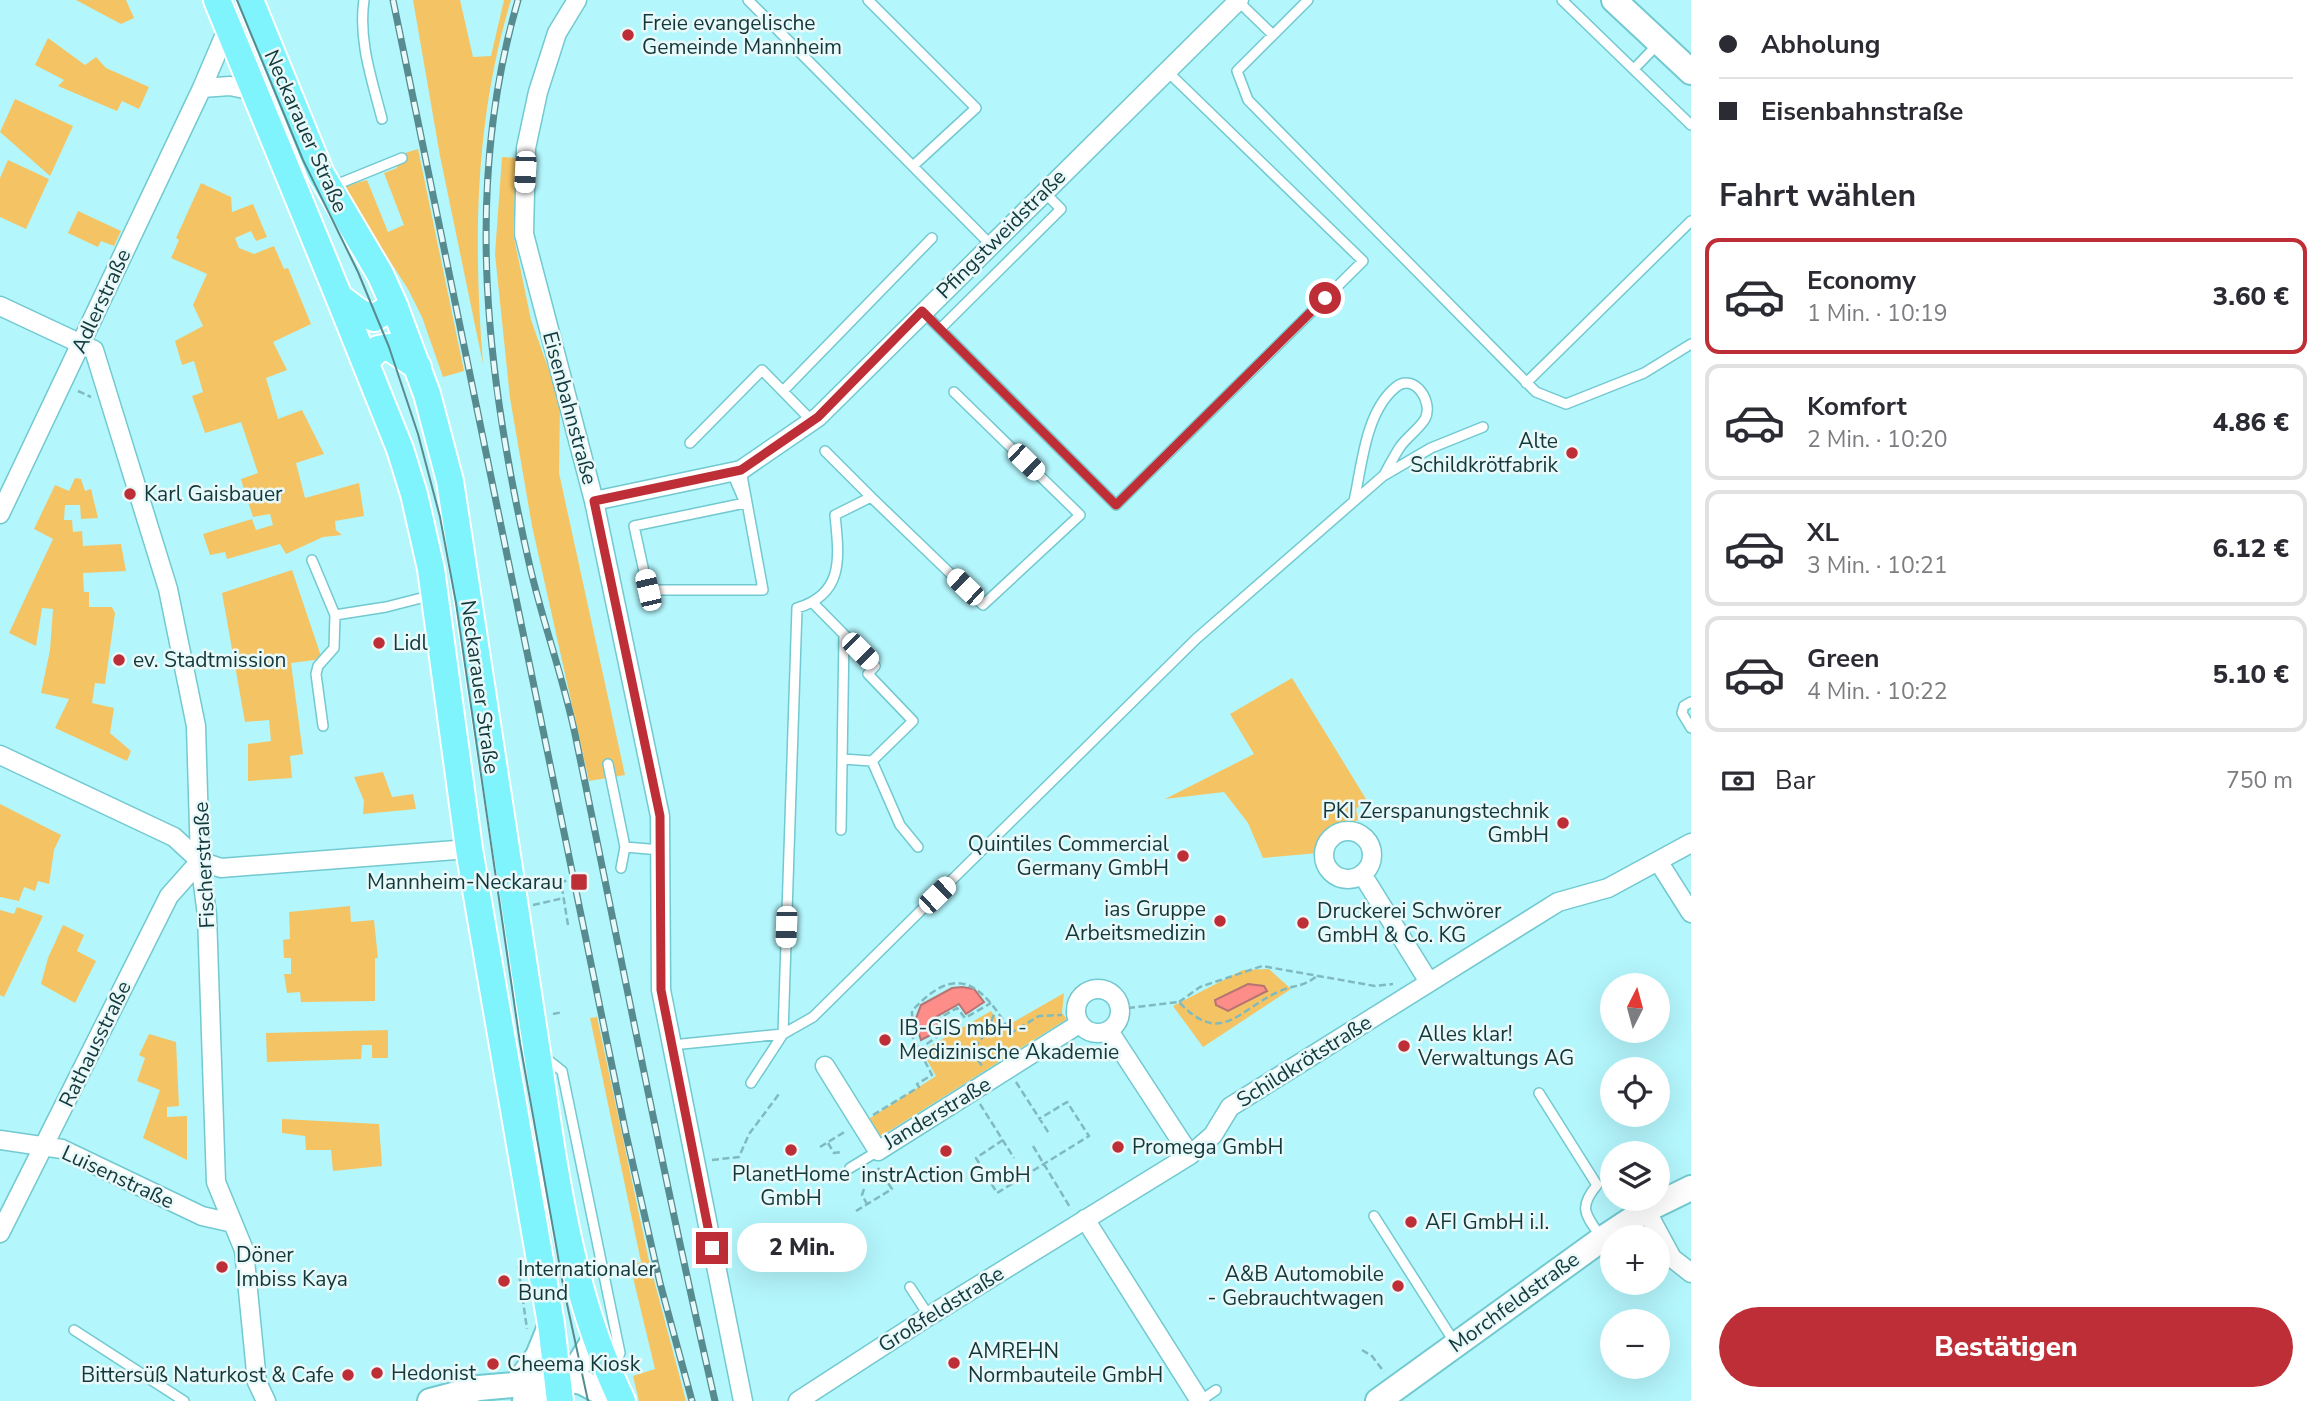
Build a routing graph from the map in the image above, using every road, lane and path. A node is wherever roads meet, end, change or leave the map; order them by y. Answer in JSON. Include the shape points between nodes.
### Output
{"nodes":[{"id":1,"x":217,"y":0,"type":"edge"},
{"id":2,"x":250,"y":0,"type":"edge"},
{"id":3,"x":364,"y":0,"type":"edge"},
{"id":4,"x":577,"y":0,"type":"edge"},
{"id":5,"x":748,"y":0,"type":"edge"},
{"id":6,"x":868,"y":0,"type":"edge"},
{"id":7,"x":1308,"y":0,"type":"edge"},
{"id":8,"x":1562,"y":0,"type":"edge"},
{"id":9,"x":1614,"y":0,"type":"edge"},
{"id":10,"x":1238,"y":1,"type":"edge"},
{"id":11,"x":228,"y":27,"type":"junction"},
{"id":12,"x":1273,"y":35,"type":"junction"},
{"id":13,"x":1660,"y":42,"type":"junction"},
{"id":14,"x":1634,"y":69,"type":"junction"},
{"id":15,"x":1167,"y":71,"type":"junction"},
{"id":16,"x":1691,"y":72,"type":"edge"},
{"id":17,"x":202,"y":88,"type":"junction"},
{"id":18,"x":254,"y":91,"type":"junction"},
{"id":19,"x":382,"y":119,"type":"dead end"},
{"id":20,"x":1691,"y":125,"type":"edge"},
{"id":21,"x":402,"y":158,"type":"dead end"},
{"id":22,"x":913,"y":166,"type":"junction"},
{"id":23,"x":328,"y":188,"type":"junction"},
{"id":24,"x":1044,"y":192,"type":"junction"},
{"id":25,"x":1691,"y":221,"type":"edge"},
{"id":26,"x":932,"y":238,"type":"dead end"},
{"id":27,"x":990,"y":244,"type":"junction"},
{"id":28,"x":339,"y":297,"type":"junction"},
{"id":29,"x":394,"y":305,"type":"junction"},
{"id":30,"x":0,"y":306,"type":"edge"},
{"id":31,"x":922,"y":311,"type":"junction"},
{"id":32,"x":940,"y":329,"type":"junction"},
{"id":33,"x":81,"y":344,"type":"junction"},
{"id":34,"x":1691,"y":344,"type":"edge"},
{"id":35,"x":365,"y":362,"type":"junction"},
{"id":36,"x":418,"y":367,"type":"junction"},
{"id":37,"x":1526,"y":383,"type":"junction"},
{"id":38,"x":62,"y":384,"type":"junction"},
{"id":39,"x":783,"y":391,"type":"junction"},
{"id":40,"x":954,"y":391,"type":"dead end"},
{"id":41,"x":112,"y":407,"type":"junction"},
{"id":42,"x":812,"y":421,"type":"junction"},
{"id":43,"x":1483,"y":427,"type":"dead end"},
{"id":44,"x":690,"y":443,"type":"dead end"},
{"id":45,"x":825,"y":451,"type":"dead end"},
{"id":46,"x":737,"y":472,"type":"junction"},
{"id":47,"x":1383,"y":476,"type":"junction"},
{"id":48,"x":871,"y":497,"type":"junction"},
{"id":49,"x":594,"y":501,"type":"junction"},
{"id":50,"x":1354,"y":502,"type":"junction"},
{"id":51,"x":745,"y":503,"type":"junction"},
{"id":52,"x":0,"y":514,"type":"edge"},
{"id":53,"x":312,"y":559,"type":"dead end"},
{"id":54,"x":434,"y":595,"type":"junction"},
{"id":55,"x":813,"y":603,"type":"junction"},
{"id":56,"x":335,"y":615,"type":"junction"},
{"id":57,"x":844,"y":635,"type":"junction"},
{"id":58,"x":1691,"y":702,"type":"edge"},
{"id":59,"x":323,"y":726,"type":"dead end"},
{"id":60,"x":1691,"y":727,"type":"edge"},
{"id":61,"x":0,"y":755,"type":"edge"},
{"id":62,"x":842,"y":759,"type":"junction"},
{"id":63,"x":872,"y":761,"type":"junction"},
{"id":64,"x":608,"y":764,"type":"dead end"},
{"id":65,"x":841,"y":830,"type":"dead end"},
{"id":66,"x":1691,"y":843,"type":"edge"},
{"id":67,"x":625,"y":847,"type":"junction"},
{"id":68,"x":918,"y":847,"type":"dead end"},
{"id":69,"x":470,"y":849,"type":"junction"},
{"id":70,"x":661,"y":850,"type":"junction"},
{"id":71,"x":200,"y":861,"type":"junction"},
{"id":72,"x":1658,"y":861,"type":"junction"},
{"id":73,"x":621,"y":868,"type":"dead end"},
{"id":74,"x":1362,"y":874,"type":"dead end"},
{"id":75,"x":569,"y":880,"type":"dead end"},
{"id":76,"x":564,"y":898,"type":"junction"},
{"id":77,"x":527,"y":906,"type":"dead end"},
{"id":78,"x":1691,"y":914,"type":"edge"},
{"id":79,"x":568,"y":925,"type":"dead end"},
{"id":80,"x":1319,"y":975,"type":"junction"},
{"id":81,"x":1429,"y":982,"type":"junction"},
{"id":82,"x":1395,"y":984,"type":"dead end"},
{"id":83,"x":1179,"y":1002,"type":"junction"},
{"id":84,"x":991,"y":1003,"type":"junction"},
{"id":85,"x":1128,"y":1008,"type":"dead end"},
{"id":86,"x":563,"y":1012,"type":"dead end"},
{"id":87,"x":995,"y":1012,"type":"junction"},
{"id":88,"x":546,"y":1015,"type":"dead end"},
{"id":89,"x":1074,"y":1019,"type":"junction"},
{"id":90,"x":1109,"y":1031,"type":"junction"},
{"id":91,"x":783,"y":1034,"type":"junction"},
{"id":92,"x":672,"y":1045,"type":"junction"},
{"id":93,"x":536,"y":1050,"type":"junction"},
{"id":94,"x":918,"y":1050,"type":"junction"},
{"id":95,"x":922,"y":1058,"type":"junction"},
{"id":96,"x":825,"y":1066,"type":"dead end"},
{"id":97,"x":1008,"y":1070,"type":"junction"},
{"id":98,"x":751,"y":1083,"type":"dead end"},
{"id":99,"x":973,"y":1092,"type":"junction"},
{"id":100,"x":1539,"y":1093,"type":"dead end"},
{"id":101,"x":779,"y":1094,"type":"dead end"},
{"id":102,"x":1039,"y":1119,"type":"junction"},
{"id":103,"x":860,"y":1122,"type":"junction"},
{"id":104,"x":1050,"y":1135,"type":"dead end"},
{"id":105,"x":0,"y":1140,"type":"edge"},
{"id":106,"x":1003,"y":1140,"type":"junction"},
{"id":107,"x":828,"y":1143,"type":"junction"},
{"id":108,"x":45,"y":1146,"type":"junction"},
{"id":109,"x":1033,"y":1146,"type":"dead end"},
{"id":110,"x":820,"y":1147,"type":"dead end"},
{"id":111,"x":841,"y":1152,"type":"dead end"},
{"id":112,"x":874,"y":1153,"type":"junction"},
{"id":113,"x":1191,"y":1155,"type":"junction"},
{"id":114,"x":1014,"y":1158,"type":"dead end"},
{"id":115,"x":695,"y":1162,"type":"junction"},
{"id":116,"x":1044,"y":1164,"type":"junction"},
{"id":117,"x":850,"y":1168,"type":"dead end"},
{"id":118,"x":1691,"y":1188,"type":"edge"},
{"id":119,"x":864,"y":1189,"type":"dead end"},
{"id":120,"x":1670,"y":1198,"type":"edge"},
{"id":121,"x":867,"y":1204,"type":"junction"},
{"id":122,"x":856,"y":1211,"type":"dead end"},
{"id":123,"x":1644,"y":1211,"type":"edge"},
{"id":124,"x":1647,"y":1211,"type":"edge"},
{"id":125,"x":1079,"y":1215,"type":"junction"},
{"id":126,"x":1374,"y":1216,"type":"dead end"},
{"id":127,"x":233,"y":1223,"type":"junction"},
{"id":128,"x":1622,"y":1225,"type":"edge"},
{"id":129,"x":0,"y":1233,"type":"edge"},
{"id":130,"x":1600,"y":1235,"type":"edge"},
{"id":131,"x":1600,"y":1239,"type":"edge"},
{"id":132,"x":1691,"y":1273,"type":"edge"},
{"id":133,"x":911,"y":1287,"type":"dead end"},
{"id":134,"x":929,"y":1316,"type":"junction"},
{"id":135,"x":551,"y":1325,"type":"junction"},
{"id":136,"x":75,"y":1331,"type":"dead end"},
{"id":137,"x":594,"y":1340,"type":"junction"},
{"id":138,"x":1456,"y":1344,"type":"junction"},
{"id":139,"x":1362,"y":1350,"type":"dead end"},
{"id":140,"x":1387,"y":1377,"type":"dead end"},
{"id":141,"x":561,"y":1387,"type":"edge"},
{"id":142,"x":1216,"y":1390,"type":"dead end"},
{"id":143,"x":522,"y":1392,"type":"edge"},
{"id":144,"x":616,"y":1393,"type":"edge"},
{"id":145,"x":184,"y":1401,"type":"edge"},
{"id":146,"x":266,"y":1401,"type":"edge"},
{"id":147,"x":430,"y":1401,"type":"edge"},
{"id":148,"x":743,"y":1401,"type":"edge"},
{"id":149,"x":798,"y":1401,"type":"edge"},
{"id":150,"x":1200,"y":1401,"type":"edge"},
{"id":151,"x":1378,"y":1401,"type":"edge"}],
"edges":[{"from":1,"to":11,"type":"main road","name":"Neckarauer Straße"},
{"from":2,"to":23,"type":"main road","name":"Neckarauer Straße"},
{"from":3,"to":19,"type":"lane","via":[[363,35]]},
{"from":4,"to":49,"type":"street","name":"Eisenbahnstraße","via":[[557,33],[538,92],[526,148],[524,234]]},
{"from":5,"to":22,"type":"lane"},
{"from":6,"to":22,"type":"lane","via":[[976,108]]},
{"from":7,"to":12,"type":"lane"},
{"from":8,"to":14,"type":"lane"},
{"from":9,"to":13,"type":"main road"},
{"from":10,"to":12,"type":"lane"},
{"from":10,"to":15,"type":"street","name":"Pfingstweidstraße"},
{"from":11,"to":17,"type":"street","name":"Adlerstraße"},
{"from":11,"to":18,"type":"main road","name":"Neckarauer Straße"},
{"from":12,"to":37,"type":"lane","via":[[1237,71],[1248,100]]},
{"from":13,"to":14,"type":"lane"},
{"from":13,"to":16,"type":"main road"},
{"from":14,"to":20,"type":"lane"},
{"from":15,"to":24,"type":"street","name":"Pfingstweidstraße"},
{"from":15,"to":32,"type":"lane","via":[[1363,261],[1116,505]]},
{"from":17,"to":18,"type":"street","via":[[230,86]]},
{"from":17,"to":33,"type":"street","name":"Adlerstraße"},
{"from":18,"to":28,"type":"main road","name":"Neckarauer Straße"},
{"from":21,"to":23,"type":"lane"},
{"from":22,"to":27,"type":"lane"},
{"from":23,"to":29,"type":"main road","name":"Neckarauer Straße"},
{"from":24,"to":27,"type":"street","name":"Pfingstweidstraße"},
{"from":24,"to":32,"type":"lane","via":[[1061,209]]},
{"from":25,"to":37,"type":"lane"},
{"from":26,"to":39,"type":"lane"},
{"from":27,"to":31,"type":"street","name":"Pfingstweidstraße"},
{"from":28,"to":29,"type":"main road","via":[[374,318]]},
{"from":28,"to":35,"type":"main road","name":"Neckarauer Straße"},
{"from":29,"to":36,"type":"main road","name":"Neckarauer Straße"},
{"from":30,"to":33,"type":"street"},
{"from":31,"to":32,"type":"lane"},
{"from":31,"to":42,"type":"street","name":"Pfingstweidstraße"},
{"from":33,"to":38,"type":"street","name":"Adlerstraße"},
{"from":33,"to":41,"type":"street","name":"Fischerstraße","via":[[94,350]]},
{"from":34,"to":37,"type":"lane","via":[[1644,373],[1566,404]]},
{"from":35,"to":36,"type":"main road","via":[[378,349],[389,347]]},
{"from":35,"to":54,"type":"main road","name":"Neckarauer Straße","via":[[408,474]]},
{"from":36,"to":93,"type":"main road","name":"Neckarauer Straße","via":[[450,481]]},
{"from":38,"to":41,"type":"path"},
{"from":38,"to":52,"type":"street","name":"Adlerstraße"},
{"from":39,"to":42,"type":"lane"},
{"from":39,"to":44,"type":"lane","via":[[762,370]]},
{"from":40,"to":48,"type":"lane","via":[[1080,515],[983,605]]},
{"from":41,"to":71,"type":"street","name":"Fischerstraße","via":[[168,589],[196,726]]},
{"from":42,"to":46,"type":"street","name":"Pfingstweidstraße"},
{"from":43,"to":47,"type":"lane","via":[[1431,448]]},
{"from":45,"to":48,"type":"lane"},
{"from":46,"to":49,"type":"street","name":"Pfingstweidstraße"},
{"from":46,"to":51,"type":"lane"},
{"from":47,"to":50,"type":"lane"},
{"from":47,"to":50,"type":"lane","via":[[1425,419],[1429,407],[1414,385],[1396,387],[1376,414]]},
{"from":48,"to":55,"type":"lane","via":[[835,514],[838,563],[834,581]]},
{"from":49,"to":70,"type":"street","name":"Eisenbahnstraße","via":[[660,816]]},
{"from":50,"to":91,"type":"lane","via":[[1196,639],[813,1017]]},
{"from":51,"to":51,"type":"lane","via":[[762,590],[648,590],[634,526]]},
{"from":53,"to":56,"type":"lane"},
{"from":54,"to":56,"type":"lane"},
{"from":54,"to":69,"type":"main road","name":"Neckarauer Straße"},
{"from":55,"to":57,"type":"lane"},
{"from":55,"to":91,"type":"lane","via":[[797,608]]},
{"from":56,"to":59,"type":"lane","via":[[334,648],[317,666],[316,674]]},
{"from":57,"to":62,"type":"lane"},
{"from":57,"to":63,"type":"lane","via":[[876,666],[868,674],[913,721]]},
{"from":58,"to":60,"type":"lane","via":[[1682,713]]},
{"from":61,"to":71,"type":"street","via":[[174,837]]},
{"from":62,"to":63,"type":"lane"},
{"from":62,"to":65,"type":"lane"},
{"from":63,"to":68,"type":"lane","via":[[900,825]]},
{"from":64,"to":67,"type":"lane"},
{"from":66,"to":72,"type":"street","name":"Schildkrötstraße"},
{"from":67,"to":70,"type":"lane"},
{"from":67,"to":73,"type":"lane"},
{"from":69,"to":71,"type":"street","via":[[221,868]]},
{"from":69,"to":135,"type":"main road","name":"Neckarauer Straße"},
{"from":70,"to":92,"type":"street","name":"Eisenbahnstraße","via":[[661,990]]},
{"from":71,"to":108,"type":"street","name":"Rathausstraße","via":[[169,896]]},
{"from":71,"to":127,"type":"street","name":"Fischerstraße","via":[[207,915],[216,1182]]},
{"from":72,"to":78,"type":"street"},
{"from":72,"to":81,"type":"street","name":"Schildkrötstraße","via":[[1608,888],[1558,902]]},
{"from":74,"to":81,"type":"street"},
{"from":75,"to":76,"type":"path","via":[[561,882]]},
{"from":76,"to":77,"type":"path"},
{"from":76,"to":79,"type":"path"},
{"from":80,"to":82,"type":"path","via":[[1375,986]]},
{"from":80,"to":83,"type":"path","via":[[1262,966],[1200,987]]},
{"from":80,"to":83,"type":"path","via":[[1302,987],[1279,991],[1223,1024],[1201,1021]]},
{"from":81,"to":113,"type":"street","name":"Schildkrötstraße","via":[[1230,1107],[1213,1135]]},
{"from":83,"to":85,"type":"path"},
{"from":84,"to":87,"type":"path"},
{"from":84,"to":94,"type":"path","via":[[965,1018],[957,1008],[938,1019],[944,1032]]},
{"from":84,"to":94,"type":"path","via":[[968,984],[946,984],[926,996],[912,1011]]},
{"from":86,"to":88,"type":"path"},
{"from":87,"to":89,"type":"path","via":[[1011,1033],[1039,1016]]},
{"from":87,"to":95,"type":"path","via":[[985,1036],[971,1050],[951,1058]]},
{"from":89,"to":90,"type":"street","via":[[1093,1033]]},
{"from":89,"to":90,"type":"street","via":[[1077,1002],[1086,992],[1100,989],[1113,994],[1121,1010]]},
{"from":89,"to":97,"type":"street","name":"Janderstraße"},
{"from":90,"to":113,"type":"street"},
{"from":91,"to":92,"type":"lane"},
{"from":91,"to":98,"type":"lane"},
{"from":92,"to":115,"type":"street","name":"Eisenbahnstraße"},
{"from":93,"to":137,"type":"main road","name":"Neckarauer Straße","via":[[564,1220]]},
{"from":93,"to":144,"type":"lane","via":[[562,1071],[620,1353]]},
{"from":94,"to":95,"type":"path"},
{"from":95,"to":103,"type":"path","via":[[932,1075]]},
{"from":96,"to":103,"type":"street","name":"Janderstraße"},
{"from":97,"to":99,"type":"street","name":"Janderstraße"},
{"from":97,"to":102,"type":"path"},
{"from":99,"to":106,"type":"path"},
{"from":99,"to":112,"type":"street","name":"Janderstraße"},
{"from":100,"to":130,"type":"lane","via":[[1597,1185],[1586,1199],[1584,1212]]},
{"from":101,"to":115,"type":"path","via":[[738,1157]]},
{"from":102,"to":104,"type":"path"},
{"from":102,"to":116,"type":"path","via":[[1067,1102],[1089,1136]]},
{"from":103,"to":107,"type":"path"},
{"from":103,"to":112,"type":"street","name":"Janderstraße"},
{"from":105,"to":108,"type":"street","name":"Luisenstraße"},
{"from":106,"to":114,"type":"path"},
{"from":106,"to":116,"type":"path","via":[[975,1158],[997,1193]]},
{"from":107,"to":110,"type":"path"},
{"from":107,"to":111,"type":"path","via":[[834,1153]]},
{"from":108,"to":127,"type":"street","name":"Luisenstraße","via":[[62,1149],[202,1216]]},
{"from":108,"to":129,"type":"street","name":"Rathausstraße"},
{"from":109,"to":116,"type":"path"},
{"from":112,"to":117,"type":"lane"},
{"from":112,"to":121,"type":"path","via":[[892,1189]]},
{"from":113,"to":125,"type":"street","name":"Schildkrötstraße"},
{"from":115,"to":148,"type":"street","name":"Eisenbahnstraße"},
{"from":116,"to":125,"type":"path"},
{"from":118,"to":120,"type":"main road","name":"Morchfeldstraße"},
{"from":119,"to":121,"type":"path"},
{"from":121,"to":122,"type":"path"},
{"from":123,"to":128,"type":"main road","name":"Morchfeldstraße"},
{"from":124,"to":132,"type":"street","via":[[1672,1258]]},
{"from":125,"to":134,"type":"street","name":"Großfeldstraße"},
{"from":125,"to":150,"type":"street"},
{"from":126,"to":138,"type":"lane"},
{"from":127,"to":146,"type":"street","name":"Fischerstraße","via":[[244,1250],[257,1382]]},
{"from":131,"to":138,"type":"main road","name":"Morchfeldstraße"},
{"from":133,"to":134,"type":"lane"},
{"from":134,"to":149,"type":"street","name":"Großfeldstraße"},
{"from":135,"to":141,"type":"main road","name":"Neckarauer Straße"},
{"from":135,"to":143,"type":"main road"},
{"from":136,"to":145,"type":"lane"},
{"from":137,"to":141,"type":"main road"},
{"from":137,"to":144,"type":"main road","name":"Neckarauer Straße"},
{"from":138,"to":151,"type":"main road","name":"Morchfeldstraße"},
{"from":139,"to":140,"type":"path"},
{"from":141,"to":143,"type":"main road"},
{"from":141,"to":144,"type":"main road","via":[[582,1382]]},
{"from":142,"to":150,"type":"lane"},
{"from":143,"to":147,"type":"main road","via":[[453,1392]]}]}
